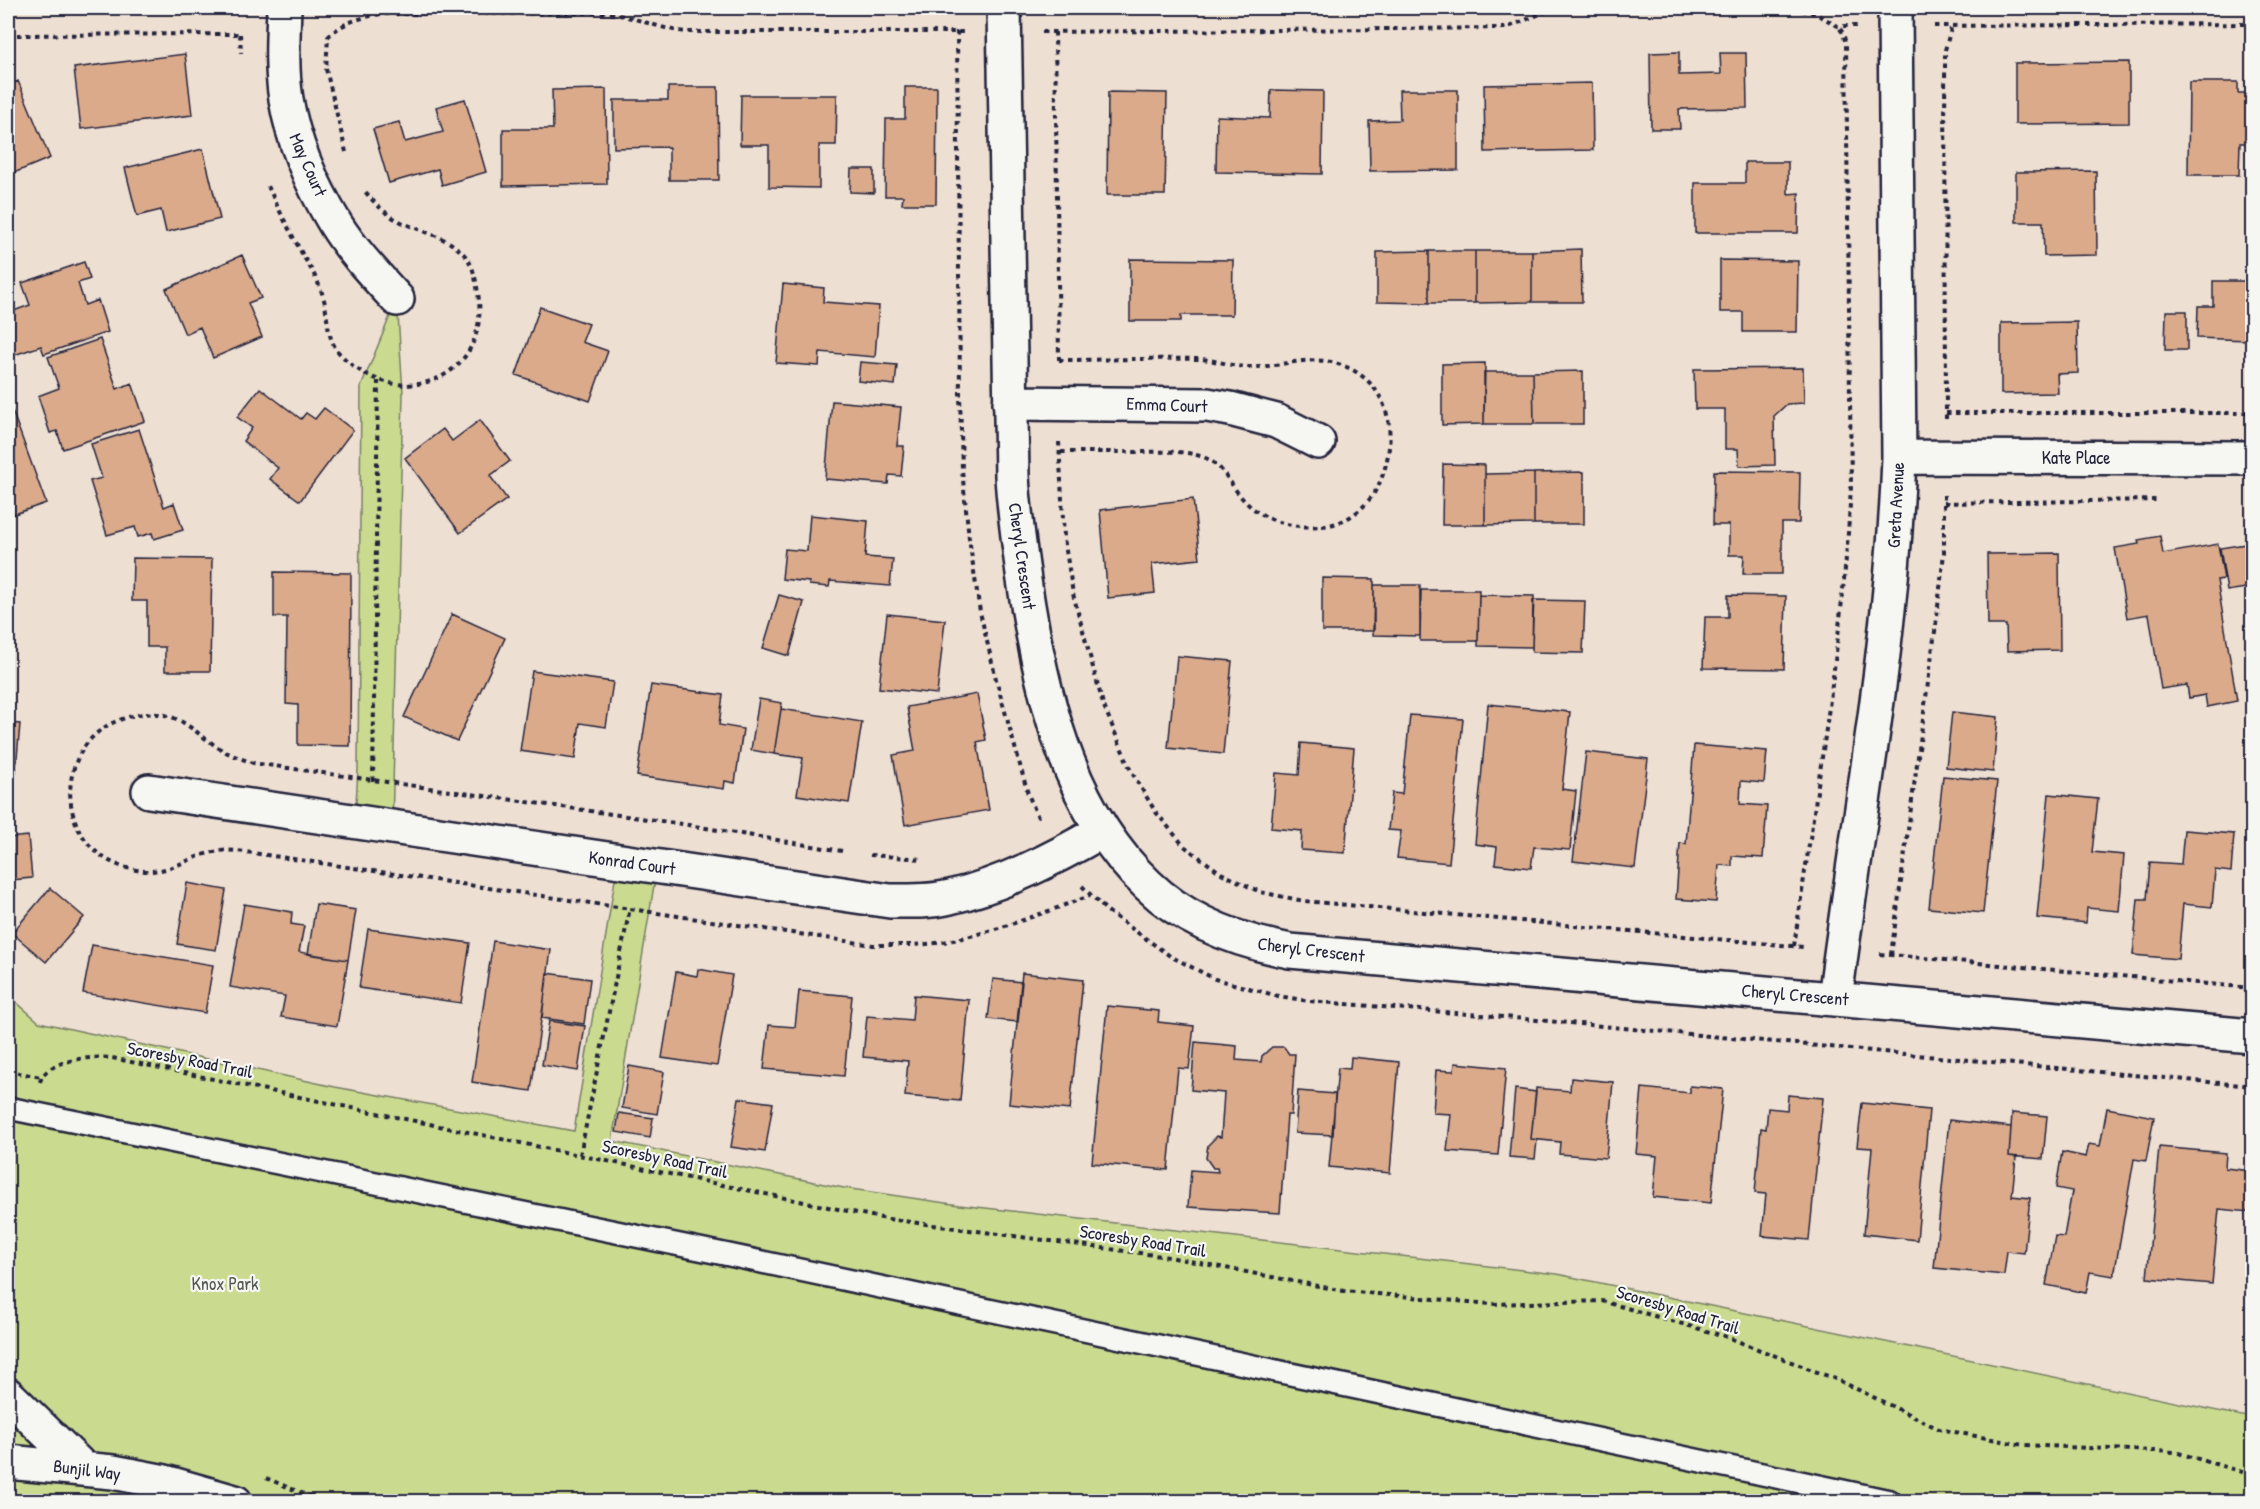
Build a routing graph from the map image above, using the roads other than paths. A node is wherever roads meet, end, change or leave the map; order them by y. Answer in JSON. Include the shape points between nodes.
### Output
{"nodes":[{"id":1,"x":284,"y":8,"type":"edge"},
{"id":2,"x":1004,"y":8,"type":"edge"},
{"id":3,"x":1895,"y":8,"type":"edge"},
{"id":4,"x":397,"y":299,"type":"dead end"},
{"id":5,"x":1010,"y":403,"type":"junction"},
{"id":6,"x":1318,"y":442,"type":"dead end"},
{"id":7,"x":1899,"y":457,"type":"junction"},
{"id":8,"x":2253,"y":458,"type":"edge"},
{"id":9,"x":149,"y":791,"type":"dead end"},
{"id":10,"x":1102,"y":831,"type":"junction"},
{"id":11,"x":1835,"y":999,"type":"junction"},
{"id":12,"x":2253,"y":1036,"type":"edge"},
{"id":13,"x":8,"y":1108,"type":"edge"},
{"id":14,"x":8,"y":1395,"type":"edge"},
{"id":15,"x":8,"y":1462,"type":"edge"},
{"id":16,"x":83,"y":1468,"type":"junction"},
{"id":17,"x":1890,"y":1501,"type":"edge"},
{"id":18,"x":235,"y":1502,"type":"edge"}],
"edges":[{"from":1,"to":4,"type":"street","name":"May Court","via":[[286,96],[292,129],[337,226]]},
{"from":2,"to":5,"type":"street","name":"Cheryl Crescent"},
{"from":3,"to":7,"type":"street","name":"Greta Avenue"},
{"from":5,"to":6,"type":"street","name":"Emma Court","via":[[1207,405],[1276,421]]},
{"from":5,"to":10,"type":"street","name":"Cheryl Crescent","via":[[1015,517],[1038,659],[1074,777]]},
{"from":7,"to":8,"type":"street","name":"Kate Place"},
{"from":7,"to":11,"type":"street","name":"Greta Avenue","via":[[1883,655]]},
{"from":9,"to":10,"type":"street","name":"Konrad Court","via":[[890,901],[949,897],[991,884],[1059,855]]},
{"from":10,"to":11,"type":"street","name":"Cheryl Crescent","via":[[1149,886],[1177,908],[1210,928],[1253,944],[1290,951]]},
{"from":11,"to":12,"type":"street","name":"Cheryl Crescent"},
{"from":13,"to":17,"type":"lane","via":[[763,1262]]},
{"from":14,"to":16,"type":"street"},
{"from":15,"to":16,"type":"street","name":"Bunjil Way"},
{"from":16,"to":18,"type":"street","name":"Bunjil Way","via":[[165,1482]]}]}
